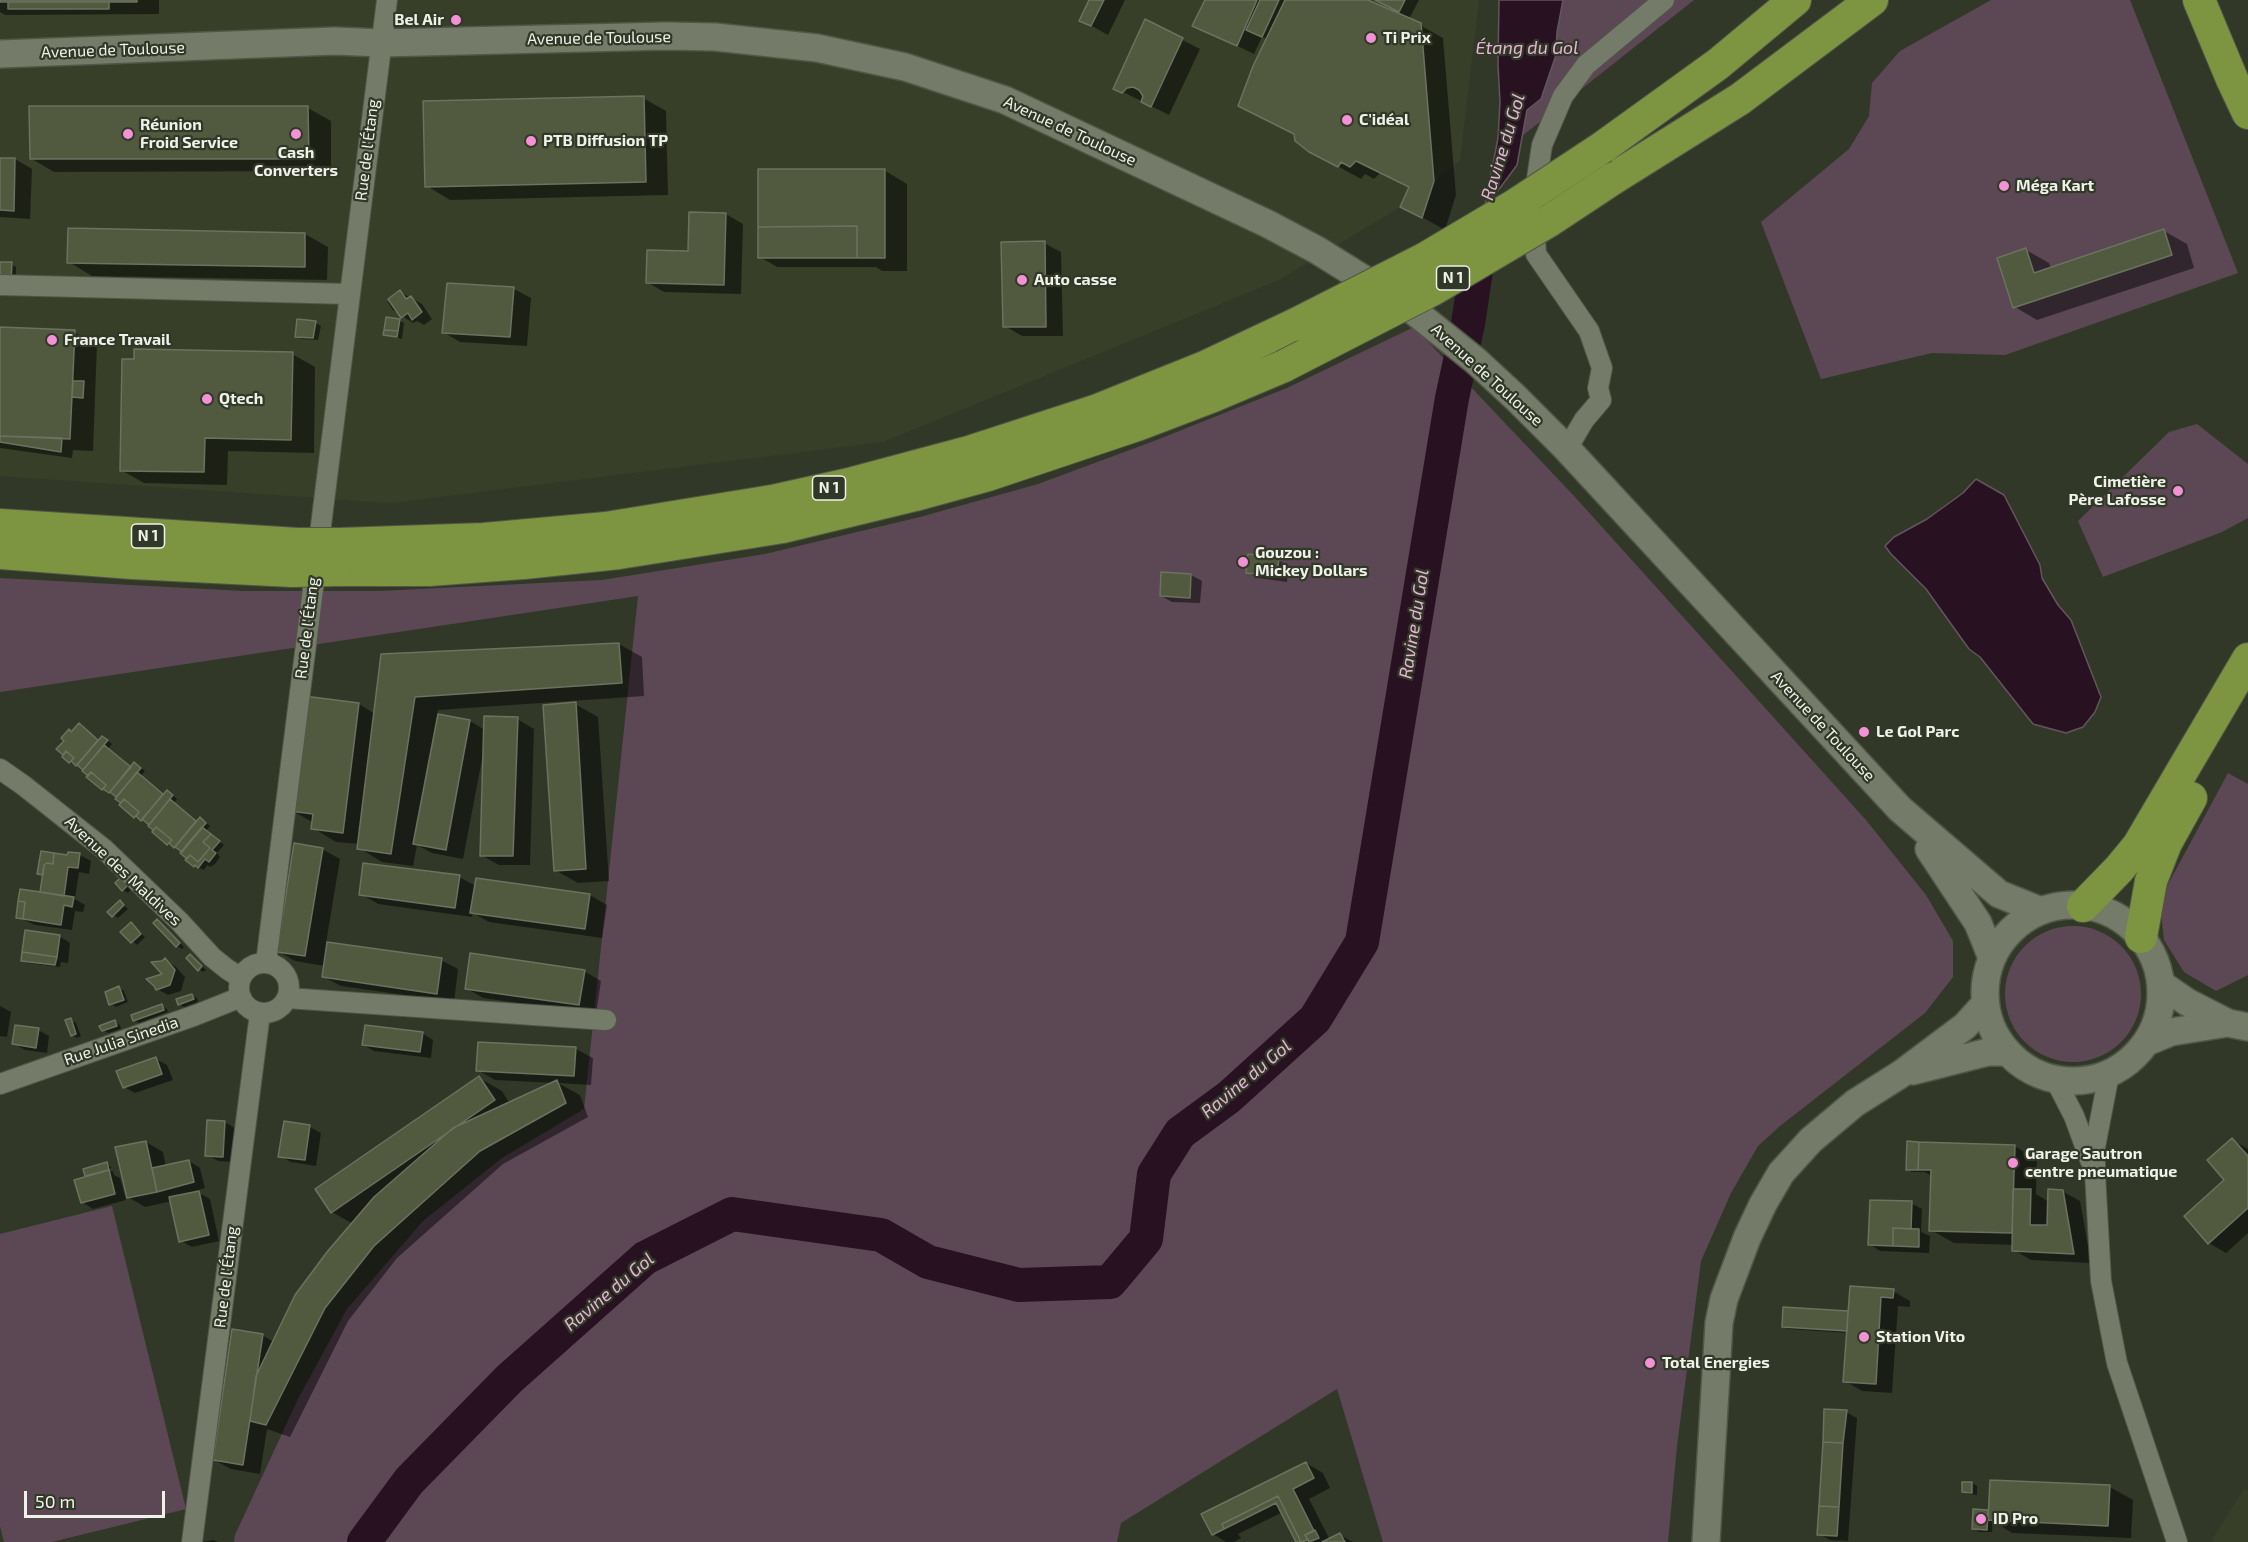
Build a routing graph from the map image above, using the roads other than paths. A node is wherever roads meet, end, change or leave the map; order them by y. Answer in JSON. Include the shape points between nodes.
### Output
{"nodes":[{"id":1,"x":387,"y":0,"type":"edge"},
{"id":2,"x":1664,"y":0,"type":"edge"},
{"id":3,"x":1795,"y":0,"type":"edge"},
{"id":4,"x":1842,"y":0,"type":"edge"},
{"id":5,"x":1872,"y":0,"type":"edge"},
{"id":6,"x":2180,"y":0,"type":"edge"},
{"id":7,"x":2199,"y":0,"type":"edge"},
{"id":8,"x":2209,"y":0,"type":"edge"},
{"id":9,"x":381,"y":43,"type":"junction"},
{"id":10,"x":0,"y":54,"type":"edge"},
{"id":11,"x":2240,"y":77,"type":"edge"},
{"id":12,"x":2248,"y":113,"type":"edge"},
{"id":13,"x":1614,"y":178,"type":"junction"},
{"id":14,"x":0,"y":285,"type":"edge"},
{"id":15,"x":350,"y":294,"type":"junction"},
{"id":16,"x":1567,"y":449,"type":"junction"},
{"id":17,"x":0,"y":525,"type":"edge"},
{"id":18,"x":0,"y":553,"type":"edge"},
{"id":19,"x":337,"y":557,"type":"junction"},
{"id":20,"x":295,"y":558,"type":"junction"},
{"id":21,"x":2248,"y":659,"type":"edge"},
{"id":22,"x":2248,"y":695,"type":"edge"},
{"id":23,"x":0,"y":769,"type":"edge"},
{"id":24,"x":1900,"y":809,"type":"junction"},
{"id":25,"x":2083,"y":906,"type":"junction"},
{"id":26,"x":2041,"y":911,"type":"junction"},
{"id":27,"x":2141,"y":937,"type":"junction"},
{"id":28,"x":1992,"y":958,"type":"junction"},
{"id":29,"x":266,"y":963,"type":"junction"},
{"id":30,"x":2161,"y":984,"type":"junction"},
{"id":31,"x":241,"y":987,"type":"junction"},
{"id":32,"x":287,"y":998,"type":"junction"},
{"id":33,"x":1985,"y":1004,"type":"junction"},
{"id":34,"x":260,"y":1012,"type":"junction"},
{"id":35,"x":606,"y":1020,"type":"dead end"},
{"id":36,"x":2238,"y":1025,"type":"edge"},
{"id":37,"x":2147,"y":1042,"type":"junction"},
{"id":38,"x":2006,"y":1052,"type":"junction"},
{"id":39,"x":1901,"y":1074,"type":"junction"},
{"id":40,"x":2109,"y":1074,"type":"junction"},
{"id":41,"x":2056,"y":1081,"type":"junction"},
{"id":42,"x":0,"y":1084,"type":"edge"},
{"id":43,"x":2095,"y":1173,"type":"junction"},
{"id":44,"x":192,"y":1542,"type":"edge"},
{"id":45,"x":1706,"y":1542,"type":"edge"},
{"id":46,"x":2177,"y":1542,"type":"edge"}],
"edges":[{"from":1,"to":9,"type":"street","name":"Rue de l'Étang"},
{"from":2,"to":16,"type":"street","via":[[1586,65],[1563,96],[1542,145],[1533,206],[1536,254],[1589,331],[1602,368],[1598,388],[1601,400]]},
{"from":3,"to":19,"type":"highway","number":"N 1","bridge":true,"via":[[1718,64],[1603,147],[1424,259],[1207,366],[1095,411],[969,452],[772,501],[606,528],[484,538]]},
{"from":4,"to":13,"type":"highway","number":"N 1"},
{"from":5,"to":13,"type":"highway","via":[[1740,99]]},
{"from":6,"to":11,"type":"highway"},
{"from":7,"to":11,"type":"highway"},
{"from":8,"to":11,"type":"highway"},
{"from":9,"to":10,"type":"main road","name":"Avenue de Toulouse","via":[[334,41]]},
{"from":9,"to":15,"type":"street","name":"Rue de l'Étang"},
{"from":9,"to":16,"type":"main road","name":"Avenue de Toulouse","via":[[715,37],[817,48],[905,67],[1005,100],[1317,250],[1410,308],[1497,380]]},
{"from":11,"to":12,"type":"highway"},
{"from":13,"to":19,"type":"highway","number":"N 1","bridge":true,"via":[[1432,290],[1284,366],[1148,421],[998,471],[783,527],[620,553],[429,570]]},
{"from":14,"to":15,"type":"street"},
{"from":15,"to":29,"type":"street","name":"Rue de l'Étang"},
{"from":16,"to":24,"type":"main road","name":"Avenue de Toulouse"},
{"from":17,"to":20,"type":"highway","number":"N 1"},
{"from":18,"to":20,"type":"highway","number":"N 1","via":[[132,563]]},
{"from":19,"to":20,"type":"highway","number":"N 1","bridge":true},
{"from":21,"to":25,"type":"highway","via":[[2138,846]]},
{"from":22,"to":27,"type":"highway","via":[[2166,843],[2148,891]]},
{"from":23,"to":31,"type":"street","name":"Avenue des Maldives","via":[[105,849]]},
{"from":24,"to":26,"type":"main road","name":"Avenue de Toulouse","via":[[1999,894]]},
{"from":24,"to":28,"type":"main road","name":"Avenue de Toulouse","via":[[1978,923]]},
{"from":25,"to":26,"type":"main road"},
{"from":25,"to":27,"type":"main road","via":[[2115,916]]},
{"from":26,"to":28,"type":"main road","via":[[2004,938]]},
{"from":27,"to":30,"type":"main road","via":[[2154,959]]},
{"from":28,"to":33,"type":"main road","via":[[1985,981]]},
{"from":29,"to":31,"type":"street","via":[[247,970]]},
{"from":29,"to":32,"type":"street","via":[[275,965],[287,977]]},
{"from":30,"to":36,"type":"main road","via":[[2187,1002]]},
{"from":30,"to":37,"type":"main road","via":[[2158,1014]]},
{"from":31,"to":34,"type":"street","via":[[246,1005]]},
{"from":31,"to":42,"type":"street","name":"Rue Julia Sinedia","via":[[196,1015]]},
{"from":32,"to":34,"type":"street","via":[[281,1007]]},
{"from":32,"to":35,"type":"street"},
{"from":33,"to":38,"type":"main road","via":[[1995,1037]]},
{"from":33,"to":39,"type":"main road","via":[[1965,1026]]},
{"from":34,"to":44,"type":"street","name":"Rue de l'Étang"},
{"from":36,"to":37,"type":"main road","via":[[2171,1032]]},
{"from":37,"to":40,"type":"main road"},
{"from":38,"to":39,"type":"main road","via":[[1988,1052]]},
{"from":38,"to":41,"type":"main road","via":[[2028,1071]]},
{"from":39,"to":45,"type":"main road","via":[[1855,1103],[1811,1140],[1781,1173],[1747,1238],[1719,1323]]},
{"from":40,"to":41,"type":"main road","via":[[2092,1080]]},
{"from":40,"to":43,"type":"street","via":[[2095,1147]]},
{"from":41,"to":43,"type":"street"},
{"from":43,"to":46,"type":"street","via":[[2101,1281],[2117,1362]]}]}
